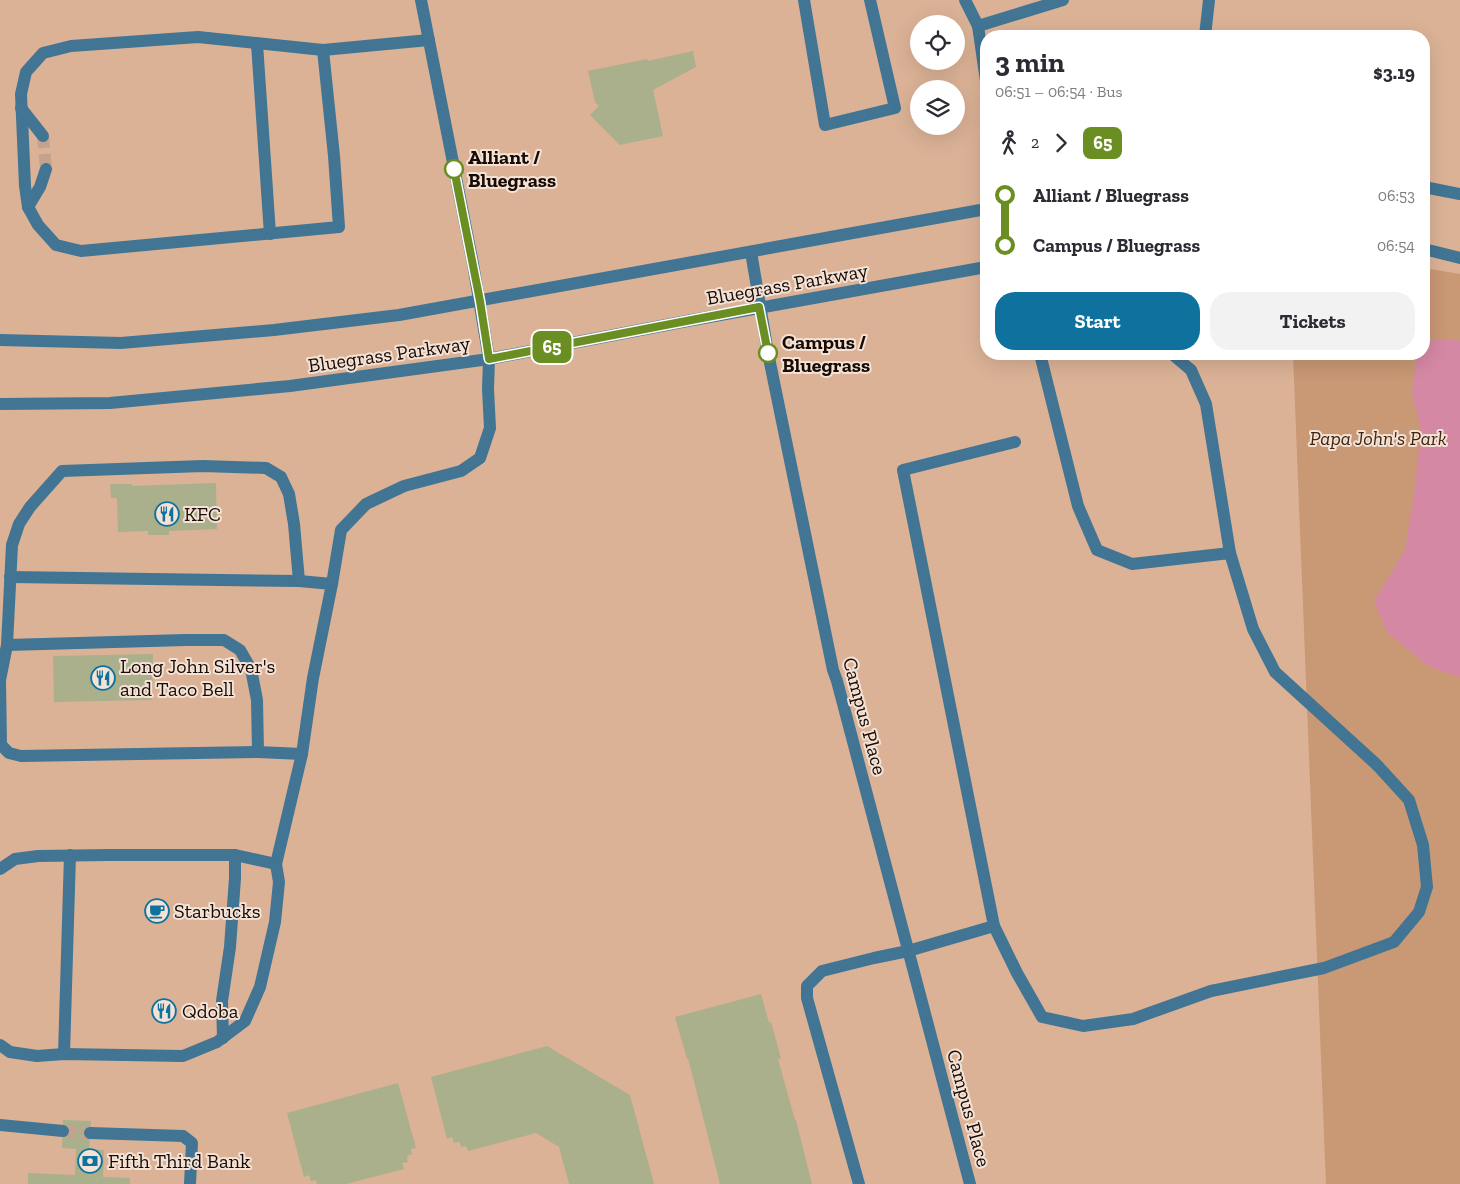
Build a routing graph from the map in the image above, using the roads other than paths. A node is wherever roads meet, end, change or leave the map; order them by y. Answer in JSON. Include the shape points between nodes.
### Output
{"nodes":[{"id":1,"x":421,"y":0,"type":"edge"},
{"id":2,"x":804,"y":0,"type":"edge"},
{"id":3,"x":870,"y":0,"type":"edge"},
{"id":4,"x":965,"y":0,"type":"edge"},
{"id":5,"x":1062,"y":0,"type":"edge"},
{"id":6,"x":1209,"y":0,"type":"edge"},
{"id":7,"x":978,"y":26,"type":"junction"},
{"id":8,"x":1206,"y":30,"type":"edge"},
{"id":9,"x":430,"y":40,"type":"junction"},
{"id":10,"x":980,"y":40,"type":"edge"},
{"id":11,"x":257,"y":44,"type":"junction"},
{"id":12,"x":323,"y":50,"type":"junction"},
{"id":13,"x":21,"y":108,"type":"junction"},
{"id":14,"x":44,"y":136,"type":"tunnel mouth"},
{"id":15,"x":46,"y":169,"type":"tunnel mouth"},
{"id":16,"x":1430,"y":188,"type":"edge"},
{"id":17,"x":1460,"y":194,"type":"edge"},
{"id":18,"x":28,"y":207,"type":"junction"},
{"id":19,"x":980,"y":210,"type":"edge"},
{"id":20,"x":270,"y":234,"type":"junction"},
{"id":21,"x":1430,"y":250,"type":"edge"},
{"id":22,"x":751,"y":252,"type":"junction"},
{"id":23,"x":1460,"y":258,"type":"edge"},
{"id":24,"x":980,"y":268,"type":"edge"},
{"id":25,"x":480,"y":301,"type":"junction"},
{"id":26,"x":759,"y":307,"type":"junction"},
{"id":27,"x":0,"y":340,"type":"edge"},
{"id":28,"x":489,"y":359,"type":"junction"},
{"id":29,"x":1042,"y":360,"type":"edge"},
{"id":30,"x":1179,"y":360,"type":"edge"},
{"id":31,"x":0,"y":404,"type":"edge"},
{"id":32,"x":1016,"y":442,"type":"dead end"},
{"id":33,"x":1230,"y":553,"type":"junction"},
{"id":34,"x":10,"y":578,"type":"junction"},
{"id":35,"x":299,"y":581,"type":"junction"},
{"id":36,"x":332,"y":584,"type":"junction"},
{"id":37,"x":6,"y":645,"type":"junction"},
{"id":38,"x":0,"y":680,"type":"edge"},
{"id":39,"x":258,"y":752,"type":"junction"},
{"id":40,"x":302,"y":754,"type":"junction"},
{"id":41,"x":235,"y":854,"type":"junction"},
{"id":42,"x":70,"y":855,"type":"junction"},
{"id":43,"x":276,"y":864,"type":"junction"},
{"id":44,"x":0,"y":869,"type":"edge"},
{"id":45,"x":994,"y":926,"type":"junction"},
{"id":46,"x":908,"y":951,"type":"junction"},
{"id":47,"x":223,"y":1038,"type":"junction"},
{"id":48,"x":0,"y":1047,"type":"edge"},
{"id":49,"x":64,"y":1054,"type":"junction"},
{"id":50,"x":0,"y":1125,"type":"edge"},
{"id":51,"x":63,"y":1131,"type":"tunnel mouth"},
{"id":52,"x":90,"y":1133,"type":"tunnel mouth"},
{"id":53,"x":190,"y":1184,"type":"edge"},
{"id":54,"x":860,"y":1184,"type":"edge"},
{"id":55,"x":970,"y":1184,"type":"edge"}],
"edges":[{"from":1,"to":9,"type":"street"},
{"from":2,"to":3,"type":"street","via":[[825,125],[895,108]]},
{"from":4,"to":7,"type":"street"},
{"from":5,"to":7,"type":"street"},
{"from":6,"to":8,"type":"street"},
{"from":7,"to":10,"type":"street"},
{"from":9,"to":12,"type":"street"},
{"from":9,"to":25,"type":"street"},
{"from":11,"to":12,"type":"street"},
{"from":11,"to":13,"type":"street","via":[[198,37],[71,46],[43,52],[26,72]]},
{"from":11,"to":20,"type":"street"},
{"from":12,"to":20,"type":"street","via":[[339,227]]},
{"from":13,"to":14,"type":"street"},
{"from":13,"to":18,"type":"street"},
{"from":15,"to":18,"type":"street"},
{"from":16,"to":17,"type":"street"},
{"from":18,"to":20,"type":"street","via":[[38,225],[56,244],[81,250]]},
{"from":19,"to":22,"type":"street","name":"Bluegrass Parkway"},
{"from":21,"to":23,"type":"street"},
{"from":22,"to":25,"type":"street","name":"Bluegrass Parkway"},
{"from":22,"to":26,"type":"street","name":"Campus Place"},
{"from":24,"to":26,"type":"street","name":"Bluegrass Parkway"},
{"from":25,"to":27,"type":"street","name":"Bluegrass Parkway","via":[[303,327],[121,343]]},
{"from":25,"to":28,"type":"street"},
{"from":26,"to":28,"type":"street","name":"Bluegrass Parkway"},
{"from":26,"to":46,"type":"street","name":"Campus Place","via":[[833,670]]},
{"from":28,"to":31,"type":"street","name":"Bluegrass Parkway","via":[[290,386],[110,403]]},
{"from":28,"to":36,"type":"street","via":[[490,428],[480,458],[461,470],[404,486],[366,504],[341,530]]},
{"from":29,"to":33,"type":"street","via":[[1078,506],[1098,550],[1132,564]]},
{"from":30,"to":33,"type":"street","via":[[1191,370],[1206,404]]},
{"from":32,"to":45,"type":"street","via":[[903,470]]},
{"from":33,"to":45,"type":"street","via":[[1253,630],[1275,672],[1378,765],[1409,800],[1422,845],[1427,887],[1420,912],[1394,942],[1324,968],[1211,991],[1133,1019],[1083,1026],[1042,1017]]},
{"from":34,"to":35,"type":"street"},
{"from":34,"to":35,"type":"street","via":[[12,545],[19,524],[62,470],[203,466],[266,468],[281,477],[293,517]]},
{"from":34,"to":37,"type":"street"},
{"from":35,"to":36,"type":"street"},
{"from":36,"to":40,"type":"street"},
{"from":37,"to":38,"type":"street"},
{"from":37,"to":39,"type":"street","via":[[224,640],[240,650],[251,669],[257,700]]},
{"from":38,"to":39,"type":"street","via":[[1,745],[9,753],[21,756]]},
{"from":39,"to":40,"type":"street"},
{"from":40,"to":43,"type":"street"},
{"from":41,"to":42,"type":"street"},
{"from":41,"to":43,"type":"street"},
{"from":41,"to":47,"type":"street","via":[[230,947],[222,1001]]},
{"from":42,"to":44,"type":"street","via":[[15,859]]},
{"from":42,"to":49,"type":"street"},
{"from":43,"to":47,"type":"street","via":[[279,882],[275,922],[260,987],[245,1021]]},
{"from":45,"to":46,"type":"street"},
{"from":46,"to":54,"type":"street","via":[[822,971],[807,986],[807,998]]},
{"from":46,"to":55,"type":"street","name":"Campus Place"},
{"from":47,"to":49,"type":"street","via":[[183,1056]]},
{"from":48,"to":49,"type":"street","via":[[37,1056]]},
{"from":50,"to":51,"type":"street"},
{"from":52,"to":53,"type":"street","via":[[183,1136],[192,1143]]}]}
